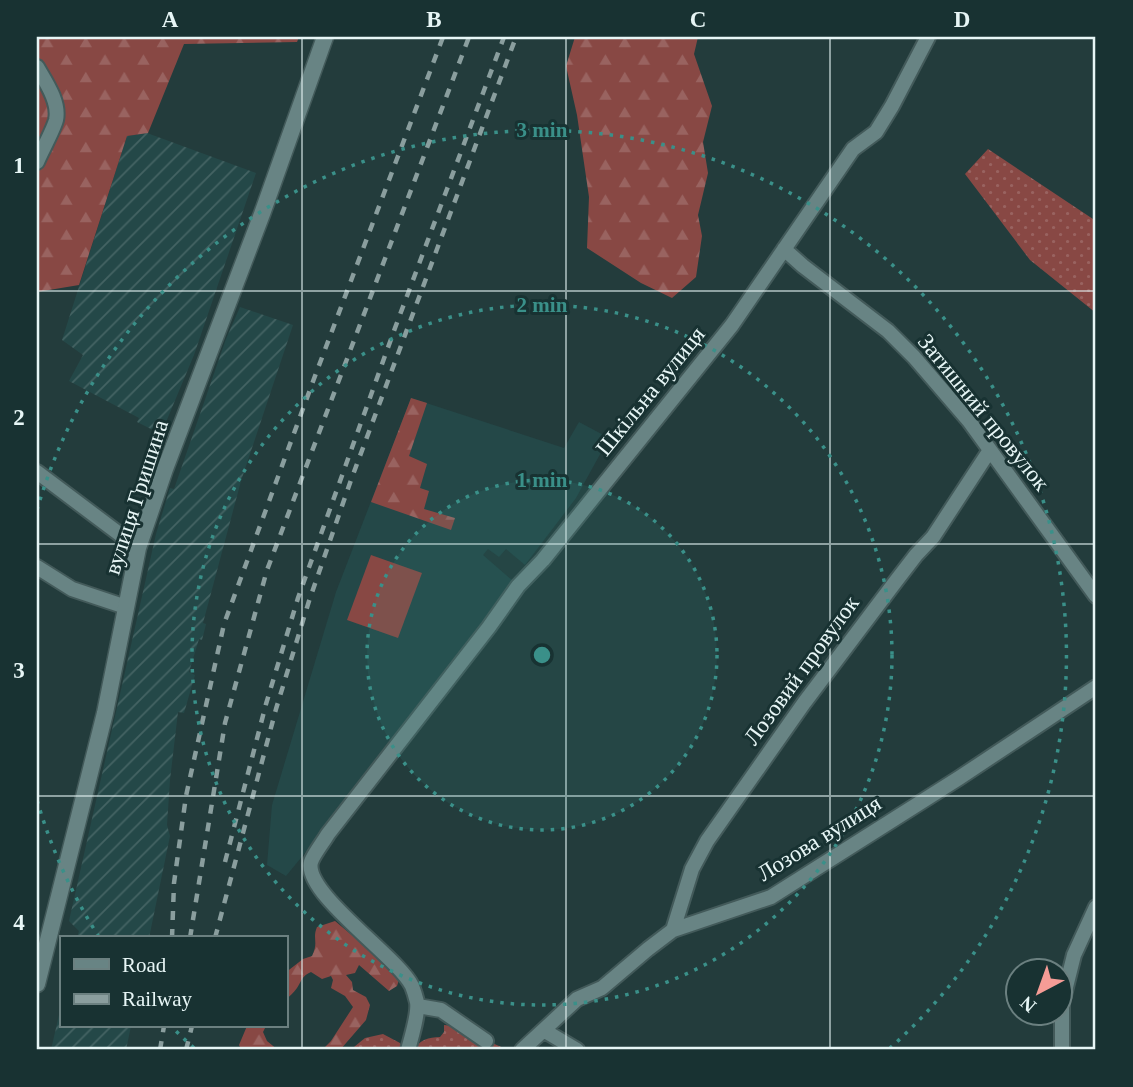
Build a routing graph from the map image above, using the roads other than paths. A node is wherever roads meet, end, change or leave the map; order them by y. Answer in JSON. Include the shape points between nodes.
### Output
{"nodes":[{"id":1,"x":324,"y":37,"type":"edge"},
{"id":2,"x":929,"y":37,"type":"edge"},
{"id":3,"x":37,"y":66,"type":"edge"},
{"id":4,"x":37,"y":162,"type":"edge"},
{"id":5,"x":784,"y":249,"type":"junction"},
{"id":6,"x":989,"y":450,"type":"junction"},
{"id":7,"x":37,"y":472,"type":"edge"},
{"id":8,"x":138,"y":548,"type":"junction"},
{"id":9,"x":37,"y":567,"type":"edge"},
{"id":10,"x":1096,"y":596,"type":"edge"},
{"id":11,"x":126,"y":607,"type":"junction"},
{"id":12,"x":1096,"y":687,"type":"edge"},
{"id":13,"x":1096,"y":906,"type":"edge"},
{"id":14,"x":673,"y":930,"type":"junction"},
{"id":15,"x":37,"y":984,"type":"edge"},
{"id":16,"x":418,"y":1006,"type":"junction"},
{"id":17,"x":545,"y":1031,"type":"junction"},
{"id":18,"x":486,"y":1041,"type":"dead end"},
{"id":19,"x":408,"y":1050,"type":"edge"},
{"id":20,"x":523,"y":1050,"type":"edge"},
{"id":21,"x":577,"y":1050,"type":"edge"},
{"id":22,"x":1062,"y":1050,"type":"edge"}],
"edges":[{"from":1,"to":8,"type":"street","name":"вулиця Гришина"},
{"from":2,"to":5,"type":"street","name":"Шкільна вулиця","via":[[876,132],[853,149]]},
{"from":3,"to":4,"type":"street","via":[[50,89],[57,118]]},
{"from":5,"to":6,"type":"street","name":"Затишний провулок","via":[[888,331],[948,396]]},
{"from":5,"to":16,"type":"street","name":"Шкільна вулиця","via":[[732,325],[518,586],[311,862],[312,875],[324,892],[401,971]]},
{"from":6,"to":10,"type":"street","name":"Затишний провулок"},
{"from":6,"to":14,"type":"street","name":"Лозовий провулок","via":[[933,537],[804,703],[707,841],[692,869]]},
{"from":7,"to":8,"type":"street"},
{"from":8,"to":11,"type":"street","name":"вулиця Гришина"},
{"from":9,"to":11,"type":"street","via":[[72,589]]},
{"from":11,"to":15,"type":"street","name":"вулиця Гришина","via":[[105,713]]},
{"from":12,"to":14,"type":"street","name":"Лозова вулиця","via":[[771,897]]},
{"from":13,"to":22,"type":"street","via":[[1074,955],[1062,1003]]},
{"from":14,"to":17,"type":"street","name":"Лозова вулиця","via":[[602,988],[578,999]]},
{"from":16,"to":18,"type":"street","via":[[441,1010]]},
{"from":16,"to":19,"type":"street"},
{"from":17,"to":20,"type":"street","name":"Лозова вулиця"},
{"from":17,"to":21,"type":"street"}]}
